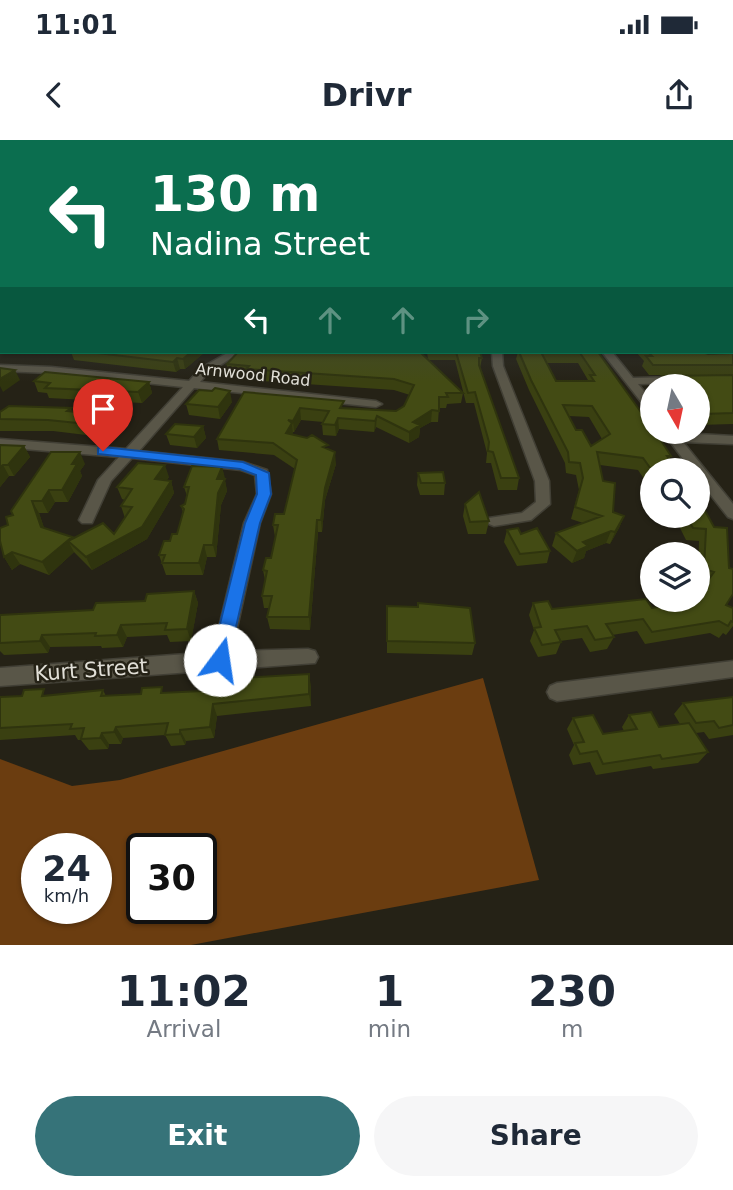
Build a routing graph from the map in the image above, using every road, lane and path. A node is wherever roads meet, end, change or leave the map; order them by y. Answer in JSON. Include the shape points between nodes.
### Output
{"nodes":[{"id":1,"x":233,"y":354,"type":"edge"},
{"id":2,"x":496,"y":354,"type":"edge"},
{"id":3,"x":609,"y":354,"type":"edge"},
{"id":4,"x":0,"y":368,"type":"edge"},
{"id":5,"x":630,"y":381,"type":"junction"},
{"id":6,"x":640,"y":381,"type":"edge"},
{"id":7,"x":192,"y":385,"type":"junction"},
{"id":8,"x":640,"y":394,"type":"edge"},
{"id":9,"x":376,"y":404,"type":"dead end"},
{"id":10,"x":710,"y":438,"type":"edge"},
{"id":11,"x":733,"y":440,"type":"edge"},
{"id":12,"x":0,"y":443,"type":"edge"},
{"id":13,"x":679,"y":444,"type":"edge"},
{"id":14,"x":131,"y":454,"type":"junction"},
{"id":15,"x":733,"y":514,"type":"edge"},
{"id":16,"x":87,"y":520,"type":"dead end"},
{"id":17,"x":494,"y":521,"type":"dead end"},
{"id":18,"x":308,"y":657,"type":"dead end"},
{"id":19,"x":220,"y":660,"type":"junction"},
{"id":20,"x":733,"y":668,"type":"edge"},
{"id":21,"x":0,"y":677,"type":"edge"},
{"id":22,"x":557,"y":692,"type":"dead end"}],
"edges":[{"from":1,"to":7,"type":"street","via":[[205,370]]},
{"from":2,"to":17,"type":"street","via":[[542,481],[543,504],[526,517]]},
{"from":3,"to":5,"type":"street"},
{"from":4,"to":7,"type":"street","name":"Arnwood Road"},
{"from":5,"to":6,"type":"street"},
{"from":5,"to":8,"type":"street"},
{"from":7,"to":9,"type":"street","name":"Arnwood Road"},
{"from":7,"to":14,"type":"street"},
{"from":10,"to":11,"type":"street"},
{"from":12,"to":14,"type":"street"},
{"from":13,"to":15,"type":"street"},
{"from":14,"to":16,"type":"street","via":[[105,480]]},
{"from":14,"to":19,"type":"street","via":[[243,466],[262,473],[264,494],[252,523]]},
{"from":18,"to":19,"type":"street","name":"Kurt Street"},
{"from":19,"to":21,"type":"street","name":"Kurt Street"},
{"from":20,"to":22,"type":"street"}]}
